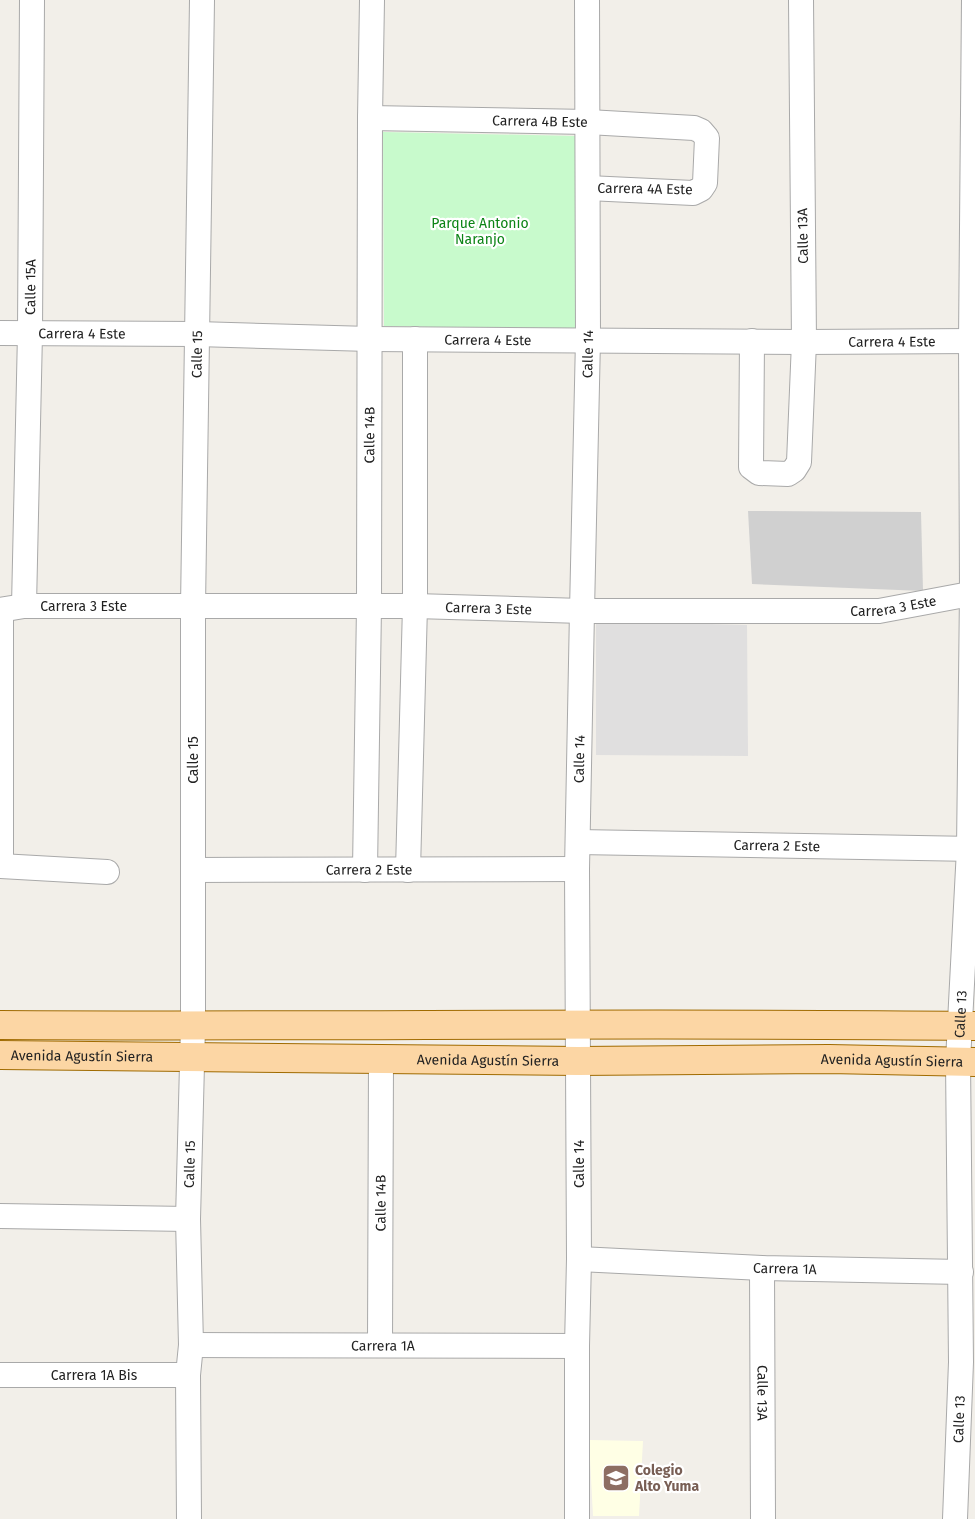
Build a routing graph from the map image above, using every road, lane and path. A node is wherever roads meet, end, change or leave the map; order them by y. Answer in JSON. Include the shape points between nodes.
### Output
{"nodes":[{"id":1,"x":32,"y":0,"type":"edge"},
{"id":2,"x":202,"y":0,"type":"edge"},
{"id":3,"x":372,"y":0,"type":"edge"},
{"id":4,"x":587,"y":0,"type":"edge"},
{"id":5,"x":801,"y":0,"type":"edge"},
{"id":6,"x":974,"y":0,"type":"edge"},
{"id":7,"x":370,"y":118,"type":"junction"},
{"id":8,"x":588,"y":122,"type":"junction"},
{"id":9,"x":588,"y":188,"type":"junction"},
{"id":10,"x":701,"y":189,"type":"joint"},
{"id":11,"x":0,"y":333,"type":"edge"},
{"id":12,"x":30,"y":333,"type":"junction"},
{"id":13,"x":197,"y":334,"type":"junction"},
{"id":14,"x":370,"y":339,"type":"junction"},
{"id":15,"x":415,"y":339,"type":"junction"},
{"id":16,"x":588,"y":339,"type":"junction"},
{"id":17,"x":752,"y":341,"type":"junction"},
{"id":18,"x":973,"y":341,"type":"edge"},
{"id":19,"x":804,"y":342,"type":"junction"},
{"id":20,"x":974,"y":593,"type":"edge"},
{"id":21,"x":24,"y":606,"type":"junction"},
{"id":22,"x":369,"y":606,"type":"junction"},
{"id":23,"x":414,"y":606,"type":"junction"},
{"id":24,"x":193,"y":607,"type":"junction"},
{"id":25,"x":0,"y":610,"type":"edge"},
{"id":26,"x":582,"y":610,"type":"junction"},
{"id":27,"x":578,"y":842,"type":"junction"},
{"id":28,"x":972,"y":849,"type":"edge"},
{"id":29,"x":0,"y":866,"type":"edge"},
{"id":30,"x":577,"y":869,"type":"junction"},
{"id":31,"x":193,"y":870,"type":"junction"},
{"id":32,"x":365,"y":870,"type":"junction"},
{"id":33,"x":408,"y":870,"type":"junction"},
{"id":34,"x":107,"y":872,"type":"dead end"},
{"id":35,"x":578,"y":1024,"type":"junction"},
{"id":36,"x":0,"y":1025,"type":"edge"},
{"id":37,"x":193,"y":1026,"type":"junction"},
{"id":38,"x":968,"y":1026,"type":"edge"},
{"id":39,"x":0,"y":1055,"type":"edge"},
{"id":40,"x":192,"y":1058,"type":"junction"},
{"id":41,"x":381,"y":1059,"type":"junction"},
{"id":42,"x":578,"y":1061,"type":"junction"},
{"id":43,"x":967,"y":1061,"type":"edge"},
{"id":44,"x":0,"y":1216,"type":"edge"},
{"id":45,"x":188,"y":1219,"type":"junction"},
{"id":46,"x":579,"y":1259,"type":"junction"},
{"id":47,"x":762,"y":1268,"type":"junction"},
{"id":48,"x":961,"y":1272,"type":"junction"},
{"id":49,"x":191,"y":1345,"type":"junction"},
{"id":50,"x":380,"y":1345,"type":"junction"},
{"id":51,"x":576,"y":1346,"type":"junction"},
{"id":52,"x":968,"y":1362,"type":"edge"},
{"id":53,"x":0,"y":1375,"type":"edge"},
{"id":54,"x":188,"y":1375,"type":"junction"},
{"id":55,"x":188,"y":1519,"type":"edge"},
{"id":56,"x":577,"y":1519,"type":"edge"},
{"id":57,"x":763,"y":1519,"type":"edge"},
{"id":58,"x":955,"y":1519,"type":"edge"}],
"edges":[{"from":1,"to":12,"type":"street","name":"Calle 15A"},
{"from":2,"to":13,"type":"street","name":"Calle 15"},
{"from":3,"to":7,"type":"street","name":"Calle 14B"},
{"from":4,"to":8,"type":"street","name":"Calle 14"},
{"from":5,"to":19,"type":"street","name":"Calle 13A"},
{"from":6,"to":18,"type":"street","name":"Calle 13"},
{"from":7,"to":8,"type":"street","name":"Carrera 4B Este"},
{"from":7,"to":14,"type":"street","name":"Calle 14B"},
{"from":8,"to":9,"type":"street","name":"Calle 14"},
{"from":8,"to":10,"type":"street","name":"Carrera 4B Este","via":[[694,128],[700,131],[707,138],[705,183]]},
{"from":9,"to":10,"type":"street","name":"Carrera 4A Este","via":[[693,192]]},
{"from":9,"to":16,"type":"street","name":"Calle 14"},
{"from":11,"to":12,"type":"street","name":"Carrera 4 Este"},
{"from":12,"to":13,"type":"street","name":"Carrera 4 Este"},
{"from":12,"to":21,"type":"street","name":"Calle 15A"},
{"from":13,"to":14,"type":"street","name":"Carrera 4 Este"},
{"from":13,"to":24,"type":"street","name":"Calle 15"},
{"from":14,"to":15,"type":"street","name":"Carrera 4 Este"},
{"from":14,"to":22,"type":"street","name":"Calle 14B"},
{"from":15,"to":16,"type":"street","name":"Carrera 4 Este"},
{"from":15,"to":23,"type":"street"},
{"from":16,"to":17,"type":"street","name":"Carrera 4 Este"},
{"from":16,"to":26,"type":"street","name":"Calle 14"},
{"from":17,"to":19,"type":"street","name":"Carrera 4 Este"},
{"from":17,"to":19,"type":"street","name":"Calle 13A","via":[[751,467],[759,473],[788,474],[799,462]]},
{"from":18,"to":19,"type":"street","name":"Carrera 4 Este"},
{"from":18,"to":20,"type":"street","name":"Calle 13"},
{"from":20,"to":26,"type":"street","name":"Carrera 3 Este","via":[[879,611]]},
{"from":20,"to":28,"type":"street","name":"Calle 13"},
{"from":21,"to":24,"type":"street","name":"Carrera 3 Este"},
{"from":21,"to":25,"type":"street","name":"Carrera 3 Este"},
{"from":22,"to":23,"type":"street","name":"Carrera 3 Este"},
{"from":22,"to":24,"type":"street","name":"Carrera 3 Este"},
{"from":22,"to":32,"type":"street","name":"Calle 14B"},
{"from":23,"to":26,"type":"street","name":"Carrera 3 Este"},
{"from":23,"to":33,"type":"street"},
{"from":24,"to":31,"type":"street","name":"Calle 15"},
{"from":25,"to":29,"type":"street"},
{"from":26,"to":27,"type":"street","name":"Calle 14"},
{"from":27,"to":28,"type":"street","name":"Carrera 2 Este"},
{"from":27,"to":30,"type":"street","name":"Calle 14"},
{"from":28,"to":38,"type":"street","name":"Calle 13"},
{"from":29,"to":34,"type":"street"},
{"from":30,"to":33,"type":"street","name":"Carrera 2 Este"},
{"from":30,"to":35,"type":"street","name":"Calle 14"},
{"from":31,"to":32,"type":"street","name":"Carrera 2 Este"},
{"from":31,"to":37,"type":"street","name":"Calle 15"},
{"from":32,"to":33,"type":"street","name":"Carrera 2 Este"},
{"from":35,"to":37,"type":"main road"},
{"from":35,"to":38,"type":"main road"},
{"from":35,"to":42,"type":"street","name":"Calle 14"},
{"from":36,"to":37,"type":"main road"},
{"from":37,"to":40,"type":"street","name":"Calle 15"},
{"from":38,"to":43,"type":"street","name":"Calle 13"},
{"from":39,"to":40,"type":"main road","name":"Avenida Agustín Sierra"},
{"from":40,"to":41,"type":"main road","name":"Avenida Agustín Sierra"},
{"from":40,"to":45,"type":"street","name":"Calle 15"},
{"from":41,"to":42,"type":"main road","name":"Avenida Agustín Sierra"},
{"from":41,"to":50,"type":"street","name":"Calle 14B"},
{"from":42,"to":43,"type":"main road","name":"Avenida Agustín Sierra"},
{"from":42,"to":46,"type":"street","name":"Calle 14"},
{"from":43,"to":48,"type":"street","name":"Calle 13"},
{"from":44,"to":45,"type":"street"},
{"from":45,"to":49,"type":"street","name":"Calle 15"},
{"from":46,"to":47,"type":"street","name":"Carrera 1A"},
{"from":46,"to":51,"type":"street","name":"Calle 14"},
{"from":47,"to":48,"type":"street","name":"Carrera 1A"},
{"from":47,"to":57,"type":"street","name":"Calle 13A"},
{"from":48,"to":52,"type":"street","name":"Calle 13"},
{"from":49,"to":50,"type":"street","name":"Carrera 1A"},
{"from":49,"to":54,"type":"street","name":"Calle 15"},
{"from":50,"to":51,"type":"street","name":"Carrera 1A"},
{"from":51,"to":56,"type":"street","name":"Calle 14"},
{"from":52,"to":58,"type":"street","name":"Calle 13"},
{"from":53,"to":54,"type":"street","name":"Carrera 1A Bis"},
{"from":54,"to":55,"type":"street","name":"Calle 15"}]}
